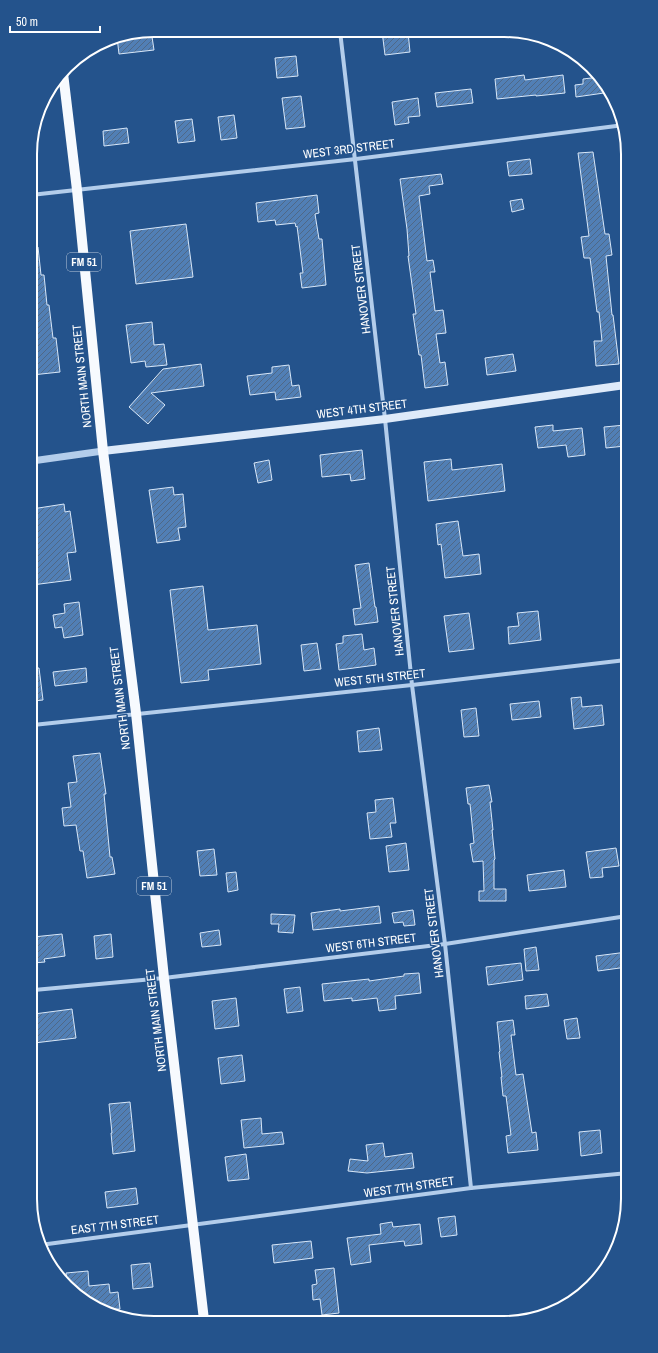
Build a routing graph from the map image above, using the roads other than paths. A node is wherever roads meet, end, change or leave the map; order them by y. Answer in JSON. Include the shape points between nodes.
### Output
{"nodes":[{"id":1,"x":341,"y":37,"type":"edge"},
{"id":2,"x":64,"y":80,"type":"edge"},
{"id":3,"x":617,"y":126,"type":"edge"},
{"id":4,"x":356,"y":159,"type":"junction"},
{"id":5,"x":76,"y":190,"type":"junction"},
{"id":6,"x":37,"y":194,"type":"edge"},
{"id":7,"x":621,"y":386,"type":"edge"},
{"id":8,"x":386,"y":419,"type":"junction"},
{"id":9,"x":103,"y":451,"type":"junction"},
{"id":10,"x":37,"y":459,"type":"edge"},
{"id":11,"x":621,"y":661,"type":"edge"},
{"id":12,"x":412,"y":685,"type":"junction"},
{"id":13,"x":136,"y":714,"type":"junction"},
{"id":14,"x":37,"y":725,"type":"edge"},
{"id":15,"x":621,"y":917,"type":"edge"},
{"id":16,"x":445,"y":944,"type":"junction"},
{"id":17,"x":164,"y":978,"type":"junction"},
{"id":18,"x":37,"y":990,"type":"edge"},
{"id":19,"x":621,"y":1174,"type":"edge"},
{"id":20,"x":471,"y":1188,"type":"junction"},
{"id":21,"x":193,"y":1225,"type":"junction"},
{"id":22,"x":46,"y":1243,"type":"edge"},
{"id":23,"x":204,"y":1316,"type":"edge"}],
"edges":[{"from":1,"to":4,"type":"street","name":"HANOVER STREET"},
{"from":2,"to":5,"type":"main road","name":"NORTH MAIN STREET","number":"FM 51"},
{"from":3,"to":4,"type":"street","name":"WEST 3RD STREET"},
{"from":4,"to":5,"type":"street","name":"WEST 3RD STREET"},
{"from":4,"to":8,"type":"street","name":"HANOVER STREET"},
{"from":5,"to":6,"type":"street","name":"WEST 3RD STREET"},
{"from":5,"to":9,"type":"main road","name":"NORTH MAIN STREET","number":"FM 51"},
{"from":7,"to":8,"type":"main road","name":"WEST 4TH STREET"},
{"from":8,"to":9,"type":"main road","name":"WEST 4TH STREET"},
{"from":8,"to":12,"type":"street","name":"HANOVER STREET"},
{"from":9,"to":10,"type":"street"},
{"from":9,"to":13,"type":"main road","name":"NORTH MAIN STREET","number":"FM 51"},
{"from":11,"to":12,"type":"street","name":"WEST 5TH STREET"},
{"from":12,"to":13,"type":"street","name":"WEST 5TH STREET"},
{"from":12,"to":16,"type":"street","name":"HANOVER STREET"},
{"from":13,"to":14,"type":"street","name":"WEST 5TH STREET"},
{"from":13,"to":17,"type":"main road","name":"NORTH MAIN STREET","number":"FM 51"},
{"from":15,"to":16,"type":"street","name":"WEST 6TH STREET"},
{"from":16,"to":17,"type":"street","name":"WEST 6TH STREET"},
{"from":16,"to":20,"type":"street","name":"HANOVER STREET"},
{"from":17,"to":18,"type":"street","name":"WEST 6TH STREET"},
{"from":17,"to":21,"type":"main road","name":"NORTH MAIN STREET","number":"FM 51"},
{"from":19,"to":20,"type":"street","name":"WEST 7TH STREET"},
{"from":20,"to":21,"type":"street","name":"WEST 7TH STREET"},
{"from":21,"to":22,"type":"street","name":"EAST 7TH STREET"},
{"from":21,"to":23,"type":"main road","name":"NORTH MAIN STREET","number":"FM 51"}]}
